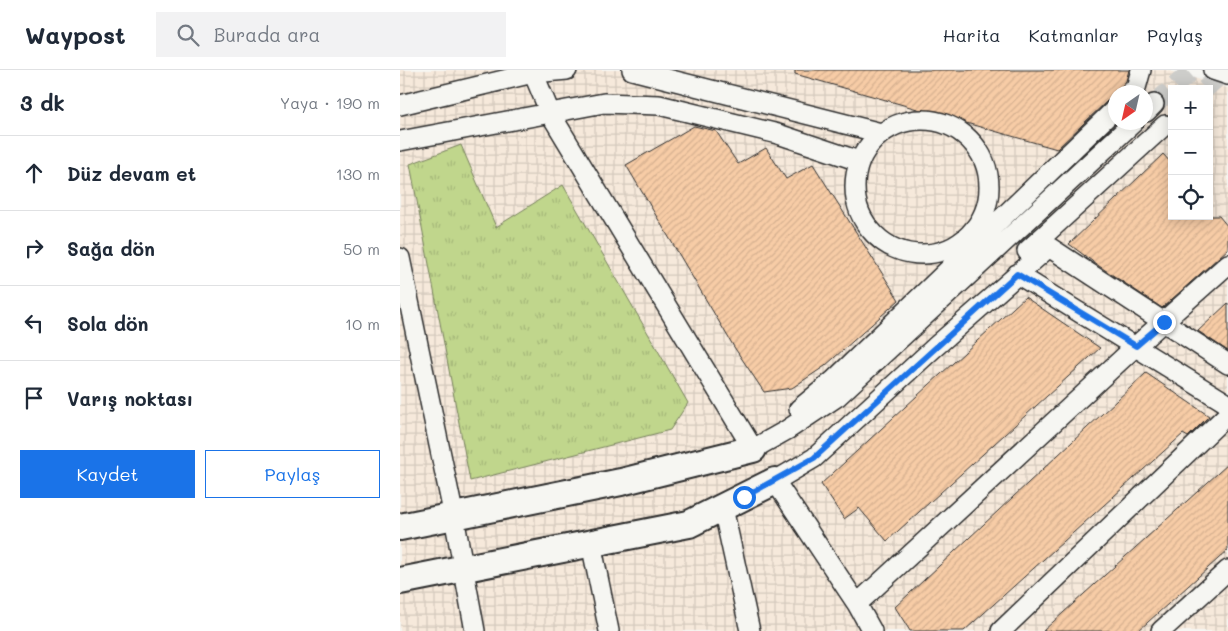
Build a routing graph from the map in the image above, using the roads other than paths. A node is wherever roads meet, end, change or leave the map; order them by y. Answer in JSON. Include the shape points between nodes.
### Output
{"nodes":[{"id":1,"x":567,"y":70,"type":"edge"},
{"id":2,"x":632,"y":70,"type":"edge"},
{"id":3,"x":1141,"y":70,"type":"edge"},
{"id":4,"x":1213,"y":70,"type":"edge"},
{"id":5,"x":532,"y":72,"type":"edge"},
{"id":6,"x":1228,"y":75,"type":"edge"},
{"id":7,"x":1137,"y":85,"type":"edge"},
{"id":8,"x":400,"y":105,"type":"edge"},
{"id":9,"x":550,"y":113,"type":"junction"},
{"id":10,"x":1108,"y":116,"type":"edge"},
{"id":11,"x":1165,"y":125,"type":"dead end"},
{"id":12,"x":1125,"y":130,"type":"edge"},
{"id":13,"x":881,"y":133,"type":"junction"},
{"id":14,"x":400,"y":141,"type":"edge"},
{"id":15,"x":860,"y":161,"type":"junction"},
{"id":16,"x":400,"y":258,"type":"edge"},
{"id":17,"x":1228,"y":264,"type":"edge"},
{"id":18,"x":1017,"y":274,"type":"junction"},
{"id":19,"x":1164,"y":322,"type":"junction"},
{"id":20,"x":1136,"y":346,"type":"junction"},
{"id":21,"x":1228,"y":364,"type":"edge"},
{"id":22,"x":1228,"y":404,"type":"edge"},
{"id":23,"x":1228,"y":414,"type":"edge"},
{"id":24,"x":753,"y":449,"type":"junction"},
{"id":25,"x":775,"y":480,"type":"junction"},
{"id":26,"x":722,"y":508,"type":"junction"},
{"id":27,"x":454,"y":517,"type":"junction"},
{"id":28,"x":400,"y":527,"type":"edge"},
{"id":29,"x":591,"y":543,"type":"junction"},
{"id":30,"x":464,"y":568,"type":"junction"},
{"id":31,"x":1228,"y":570,"type":"edge"},
{"id":32,"x":400,"y":581,"type":"edge"},
{"id":33,"x":857,"y":604,"type":"junction"},
{"id":34,"x":1173,"y":627,"type":"edge"},
{"id":35,"x":475,"y":631,"type":"edge"},
{"id":36,"x":609,"y":631,"type":"edge"},
{"id":37,"x":750,"y":631,"type":"edge"},
{"id":38,"x":872,"y":631,"type":"edge"},
{"id":39,"x":1001,"y":631,"type":"edge"}],
"edges":[{"from":1,"to":5,"type":"street"},
{"from":2,"to":13,"type":"street"},
{"from":3,"to":7,"type":"street"},
{"from":4,"to":6,"type":"street"},
{"from":5,"to":8,"type":"street"},
{"from":5,"to":9,"type":"street"},
{"from":9,"to":14,"type":"street"},
{"from":9,"to":15,"type":"street","via":[[604,103],[659,105],[778,134]]},
{"from":9,"to":24,"type":"street"},
{"from":10,"to":24,"type":"street","via":[[834,380]]},
{"from":11,"to":25,"type":"street"},
{"from":12,"to":24,"type":"street","via":[[838,396]]},
{"from":13,"to":15,"type":"street","via":[[868,145]]},
{"from":13,"to":15,"type":"street","via":[[901,122],[924,119],[946,124],[966,135],[980,152],[988,174],[989,196],[982,218],[968,236],[949,249],[927,254],[904,252],[884,242],[867,226],[857,205],[854,183]]},
{"from":16,"to":27,"type":"street"},
{"from":17,"to":19,"type":"street"},
{"from":18,"to":19,"type":"street","via":[[1049,247]]},
{"from":18,"to":20,"type":"street"},
{"from":18,"to":25,"type":"street","via":[[814,458]]},
{"from":19,"to":20,"type":"street"},
{"from":19,"to":21,"type":"street"},
{"from":20,"to":22,"type":"street"},
{"from":20,"to":33,"type":"street"},
{"from":23,"to":39,"type":"street"},
{"from":24,"to":27,"type":"main road","via":[[621,482]]},
{"from":25,"to":26,"type":"main road"},
{"from":25,"to":33,"type":"street"},
{"from":26,"to":29,"type":"main road","via":[[689,524]]},
{"from":26,"to":37,"type":"street"},
{"from":27,"to":28,"type":"main road"},
{"from":27,"to":30,"type":"street"},
{"from":29,"to":30,"type":"main road"},
{"from":29,"to":36,"type":"street"},
{"from":30,"to":32,"type":"main road"},
{"from":30,"to":35,"type":"street"},
{"from":31,"to":34,"type":"street"},
{"from":33,"to":38,"type":"street"}]}
